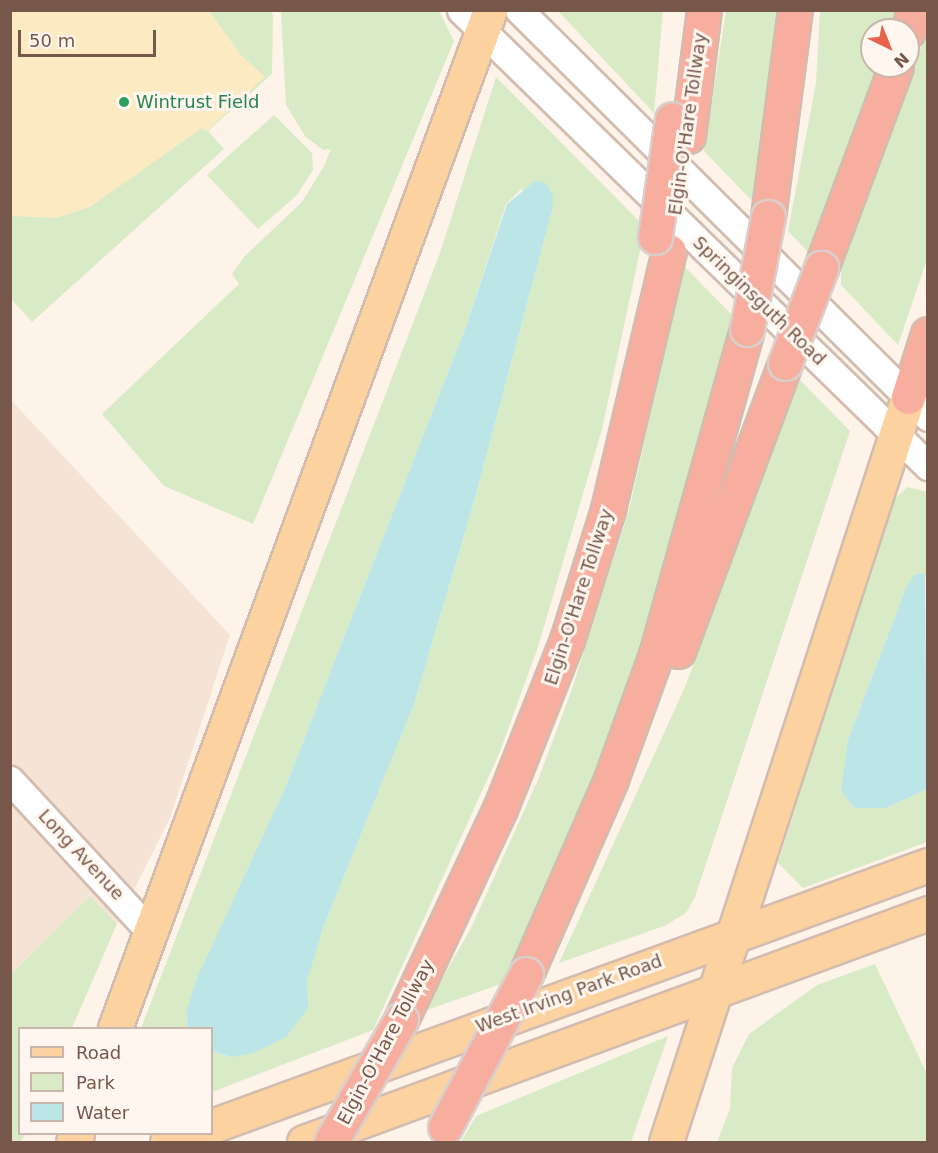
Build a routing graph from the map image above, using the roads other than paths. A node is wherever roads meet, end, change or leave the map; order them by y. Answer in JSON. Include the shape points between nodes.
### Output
{"nodes":[{"id":1,"x":519,"y":10,"type":"edge"},
{"id":2,"x":684,"y":10,"type":"edge"},
{"id":3,"x":704,"y":10,"type":"edge"},
{"id":4,"x":795,"y":10,"type":"edge"},
{"id":5,"x":478,"y":17,"type":"edge"},
{"id":6,"x":891,"y":78,"type":"edge"},
{"id":7,"x":680,"y":128,"type":"junction"},
{"id":8,"x":927,"y":334,"type":"edge"},
{"id":9,"x":918,"y":407,"type":"edge"},
{"id":10,"x":895,"y":432,"type":"junction"},
{"id":11,"x":927,"y":465,"type":"edge"},
{"id":12,"x":611,"y":779,"type":"junction"},
{"id":13,"x":10,"y":780,"type":"edge"},
{"id":14,"x":927,"y":865,"type":"edge"},
{"id":15,"x":927,"y":913,"type":"edge"},
{"id":16,"x":150,"y":931,"type":"junction"},
{"id":17,"x":729,"y":934,"type":"junction"},
{"id":18,"x":712,"y":990,"type":"junction"},
{"id":19,"x":116,"y":1027,"type":"edge"},
{"id":20,"x":213,"y":1126,"type":"edge"},
{"id":21,"x":189,"y":1135,"type":"edge"},
{"id":22,"x":440,"y":1135,"type":"edge"},
{"id":23,"x":167,"y":1143,"type":"edge"},
{"id":24,"x":304,"y":1143,"type":"edge"},
{"id":25,"x":331,"y":1143,"type":"edge"},
{"id":26,"x":666,"y":1143,"type":"edge"}],
"edges":[{"from":1,"to":9,"type":"street","name":"Springinsguth Road"},
{"from":2,"to":7,"type":"highway"},
{"from":3,"to":7,"type":"highway","name":"Elgin-O'Hare Tollway"},
{"from":4,"to":12,"type":"highway","bridge":true,"via":[[768,217],[747,329],[695,531]]},
{"from":5,"to":10,"type":"street","name":"Springinsguth Road"},
{"from":5,"to":16,"type":"main road","via":[[308,515]]},
{"from":6,"to":12,"type":"highway","bridge":true,"via":[[650,722]]},
{"from":7,"to":25,"type":"highway","name":"Elgin-O'Hare Tollway","bridge":true,"via":[[648,355],[608,509],[537,721],[401,1020]]},
{"from":8,"to":9,"type":"highway"},
{"from":9,"to":10,"type":"main road"},
{"from":10,"to":11,"type":"street","name":"Springinsguth Road"},
{"from":10,"to":17,"type":"main road"},
{"from":12,"to":22,"type":"highway","bridge":true,"via":[[526,974]]},
{"from":13,"to":16,"type":"street","name":"Long Avenue"},
{"from":14,"to":17,"type":"main road","name":"West Irving Park Road"},
{"from":15,"to":18,"type":"main road"},
{"from":16,"to":19,"type":"main road"},
{"from":17,"to":18,"type":"main road"},
{"from":17,"to":20,"type":"main road","name":"West Irving Park Road"},
{"from":18,"to":24,"type":"main road"},
{"from":18,"to":26,"type":"main road"},
{"from":21,"to":23,"type":"main road"}]}
